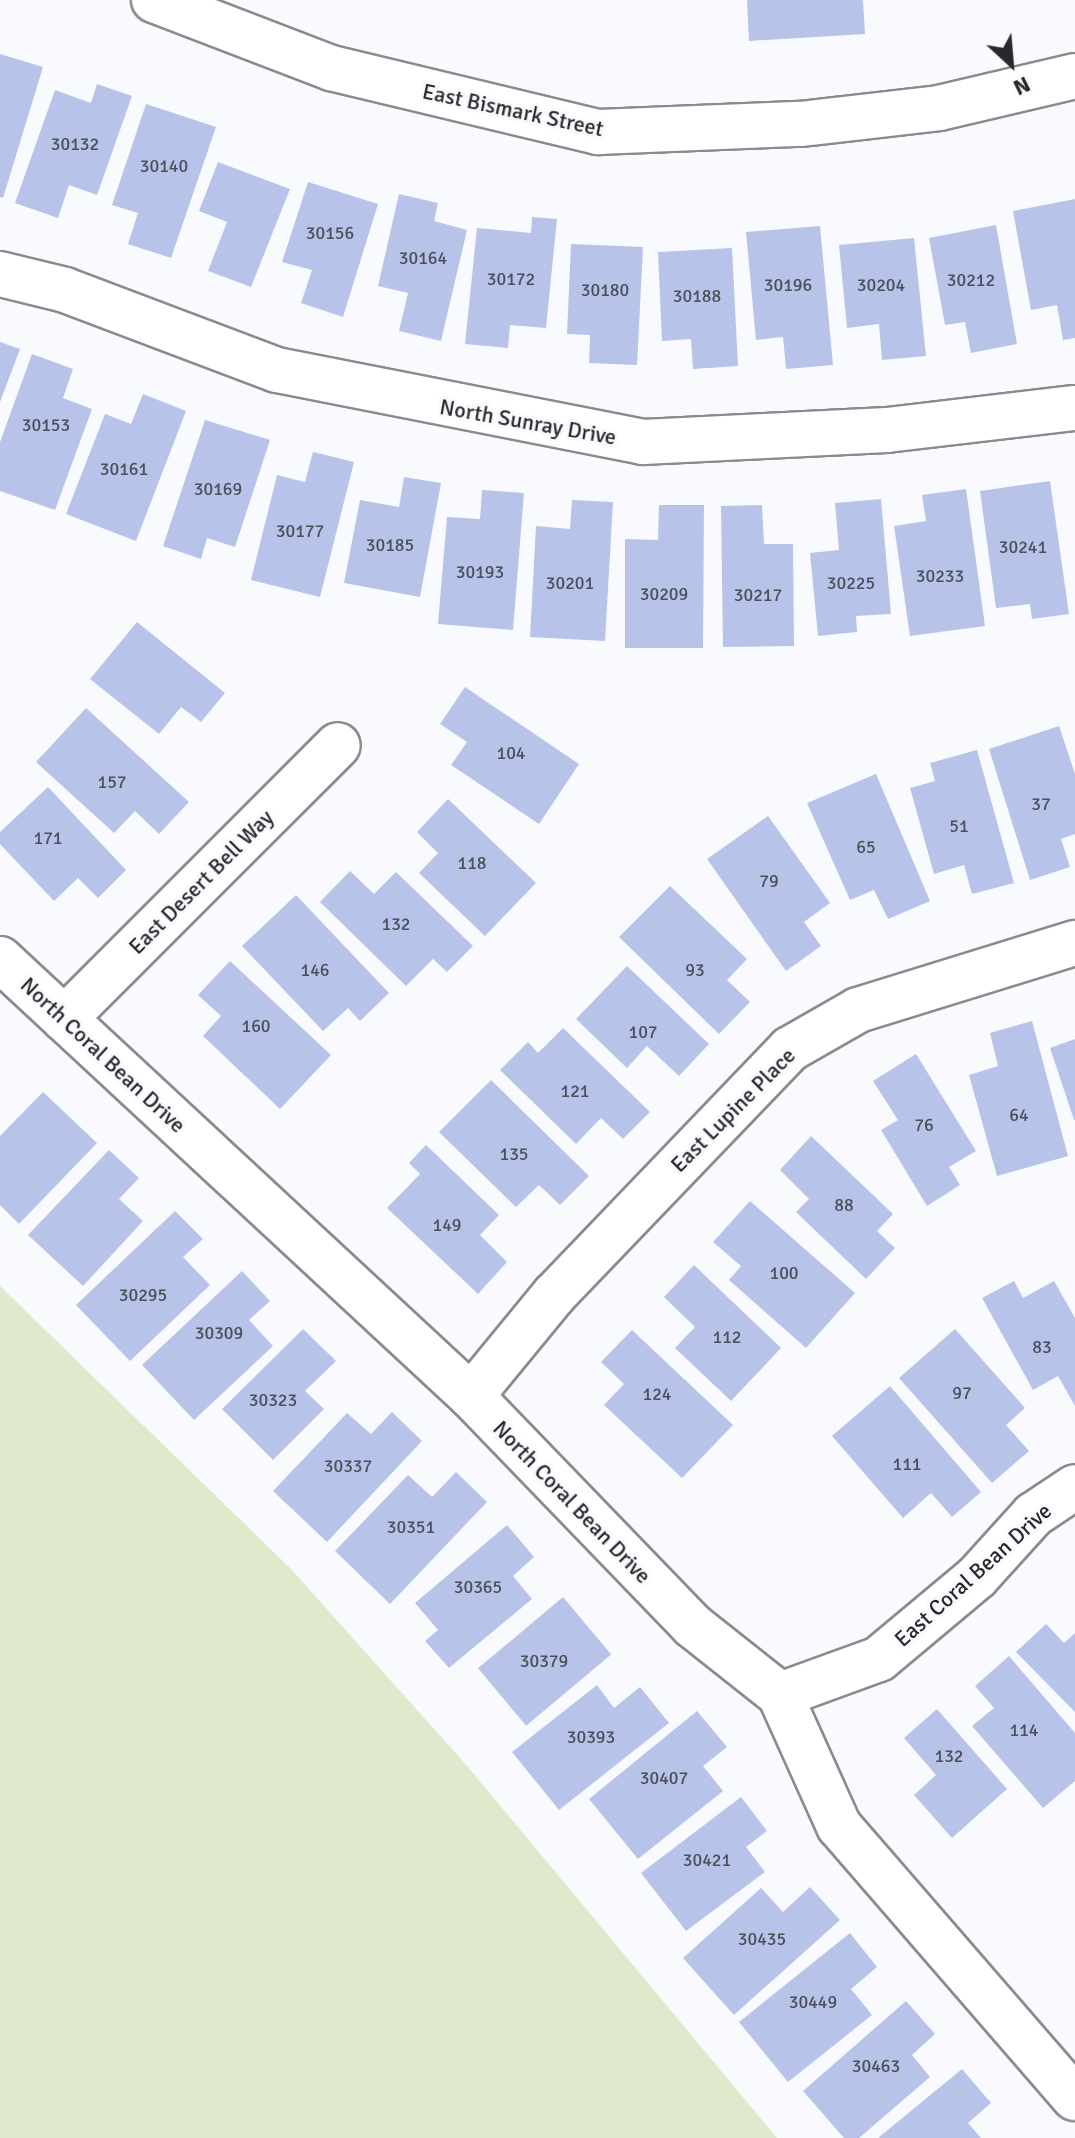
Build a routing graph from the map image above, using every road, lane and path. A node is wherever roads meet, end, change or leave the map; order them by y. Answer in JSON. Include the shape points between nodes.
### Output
{"nodes":[{"id":1,"x":154,"y":0,"type":"edge"},
{"id":2,"x":1075,"y":76,"type":"edge"},
{"id":3,"x":0,"y":274,"type":"edge"},
{"id":4,"x":1075,"y":408,"type":"edge"},
{"id":5,"x":338,"y":745,"type":"dead end"},
{"id":6,"x":1075,"y":943,"type":"edge"},
{"id":7,"x":0,"y":959,"type":"edge"},
{"id":8,"x":64,"y":1019,"type":"junction"},
{"id":9,"x":471,"y":1396,"type":"junction"},
{"id":10,"x":1075,"y":1487,"type":"edge"},
{"id":11,"x":780,"y":1695,"type":"junction"},
{"id":12,"x":1075,"y":2098,"type":"edge"}],
"edges":[{"from":1,"to":2,"type":"street","name":"East Bismark Street","via":[[331,68],[598,132],[816,122],[939,108]]},
{"from":3,"to":4,"type":"street","name":"North Sunray Drive","via":[[65,290],[277,370],[643,442],[887,430]]},
{"from":5,"to":8,"type":"street","name":"East Desert Bell Way"},
{"from":6,"to":9,"type":"street","name":"East Lupine Place","via":[[858,1010],[790,1049],[554,1295]]},
{"from":7,"to":8,"type":"street","name":"North Coral Bean Drive"},
{"from":8,"to":9,"type":"street","name":"North Coral Bean Drive"},
{"from":9,"to":11,"type":"street","name":"North Coral Bean Drive","via":[[693,1626]]},
{"from":10,"to":11,"type":"street","name":"East Coral Bean Drive","via":[[1033,1515],[977,1577],[879,1659]]},
{"from":11,"to":12,"type":"street","name":"North Coral Bean Drive","via":[[839,1826]]}]}
